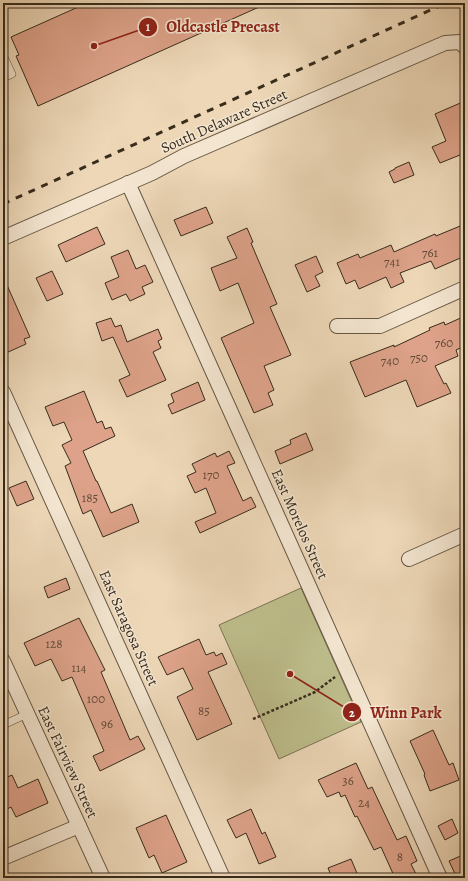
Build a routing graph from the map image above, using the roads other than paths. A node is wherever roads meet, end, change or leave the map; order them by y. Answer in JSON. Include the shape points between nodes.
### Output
{"nodes":[{"id":1,"x":462,"y":45,"type":"edge"},
{"id":2,"x":3,"y":55,"type":"edge"},
{"id":3,"x":3,"y":78,"type":"edge"},
{"id":4,"x":128,"y":183,"type":"junction"},
{"id":5,"x":3,"y":238,"type":"edge"},
{"id":6,"x":465,"y":288,"type":"edge"},
{"id":7,"x":337,"y":326,"type":"dead end"},
{"id":8,"x":3,"y":392,"type":"edge"},
{"id":9,"x":465,"y":534,"type":"edge"},
{"id":10,"x":409,"y":559,"type":"dead end"},
{"id":11,"x":3,"y":661,"type":"edge"},
{"id":12,"x":27,"y":714,"type":"junction"},
{"id":13,"x":3,"y":725,"type":"edge"},
{"id":14,"x":79,"y":826,"type":"junction"},
{"id":15,"x":3,"y":858,"type":"edge"},
{"id":16,"x":103,"y":878,"type":"edge"},
{"id":17,"x":224,"y":878,"type":"edge"},
{"id":18,"x":440,"y":878,"type":"edge"}],
"edges":[{"from":1,"to":4,"type":"street","name":"South Delaware Street","via":[[445,43],[184,156]]},
{"from":2,"to":3,"type":"lane","via":[[12,74]]},
{"from":4,"to":5,"type":"street","name":"South Delaware Street"},
{"from":4,"to":18,"type":"street","name":"East Morelos Street"},
{"from":6,"to":7,"type":"street","via":[[380,326]]},
{"from":8,"to":17,"type":"street","name":"East Saragosa Street"},
{"from":9,"to":10,"type":"street"},
{"from":11,"to":12,"type":"street","name":"East Fairview Street"},
{"from":12,"to":13,"type":"lane"},
{"from":12,"to":14,"type":"street","name":"East Fairview Street"},
{"from":14,"to":15,"type":"street"},
{"from":14,"to":16,"type":"street","name":"East Fairview Street"}]}
